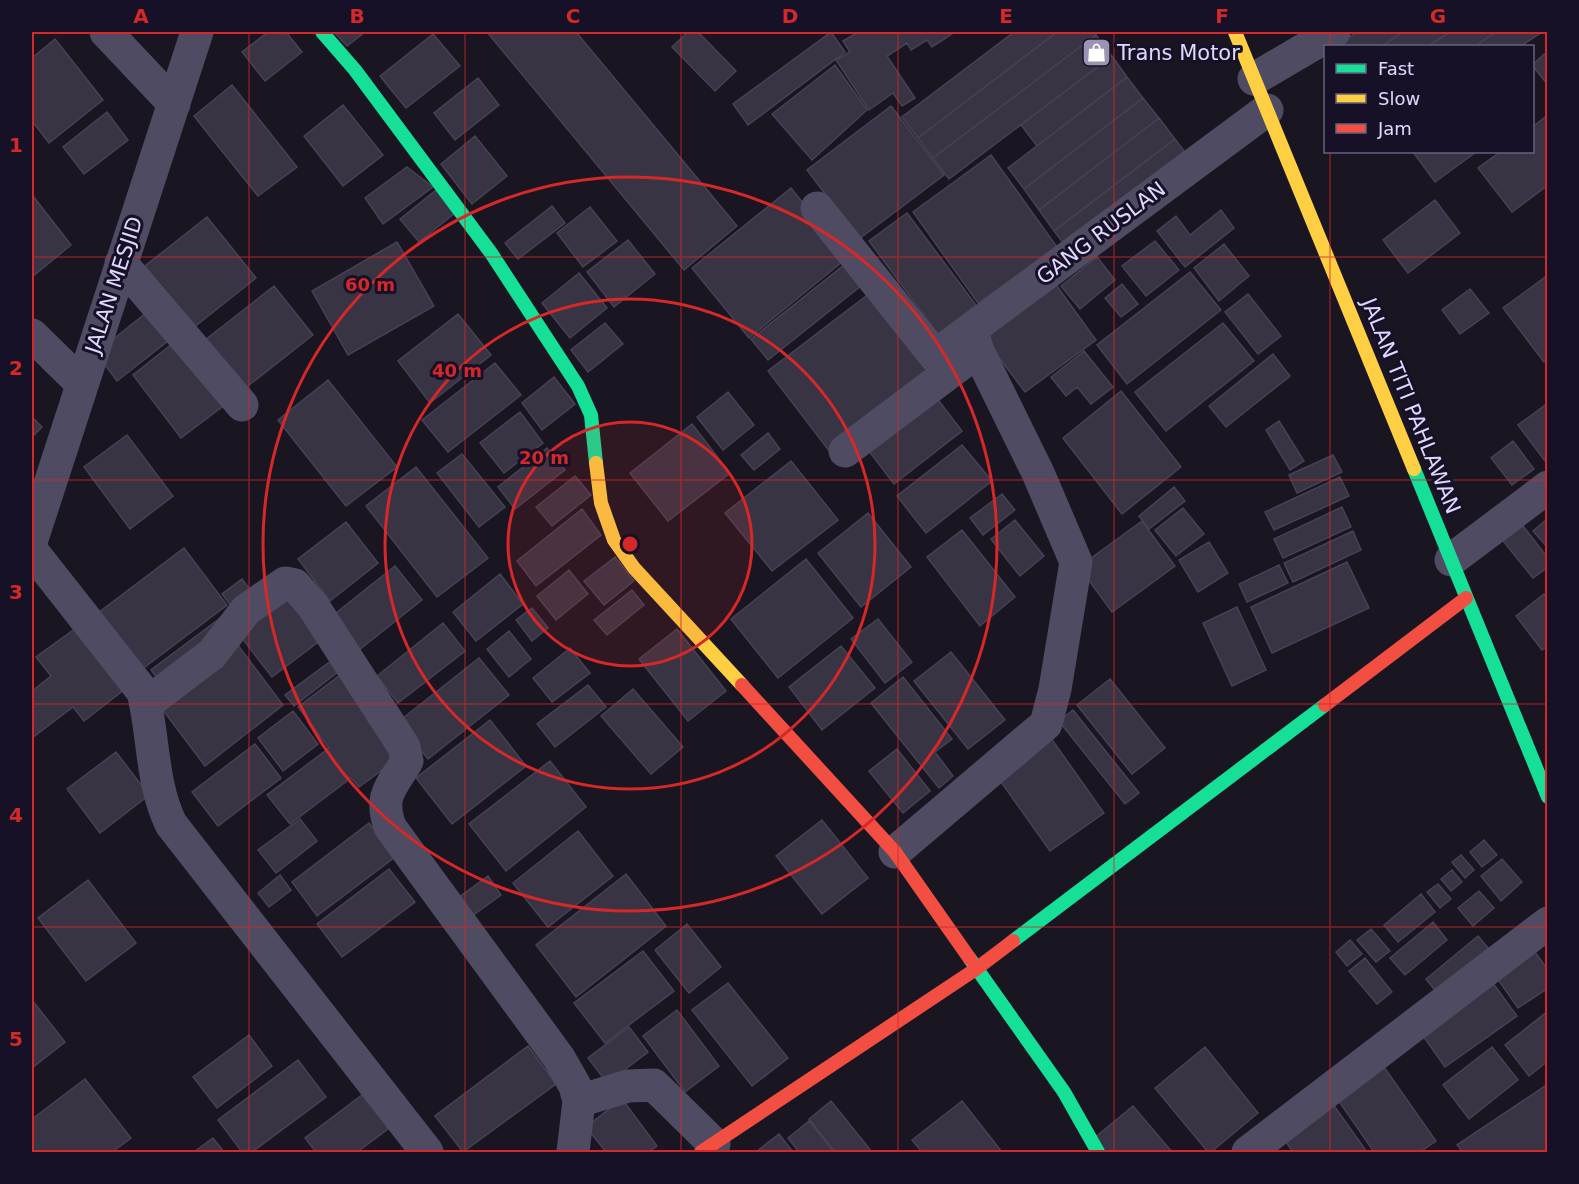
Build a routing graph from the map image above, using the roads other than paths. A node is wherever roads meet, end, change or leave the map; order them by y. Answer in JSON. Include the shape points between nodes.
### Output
{"nodes":[{"id":1,"x":106,"y":32,"type":"edge"},
{"id":2,"x":197,"y":32,"type":"edge"},
{"id":3,"x":321,"y":32,"type":"edge"},
{"id":4,"x":1235,"y":32,"type":"edge"},
{"id":5,"x":1334,"y":32,"type":"edge"},
{"id":6,"x":1254,"y":79,"type":"junction"},
{"id":7,"x":174,"y":104,"type":"junction"},
{"id":8,"x":1267,"y":110,"type":"junction"},
{"id":9,"x":817,"y":208,"type":"dead end"},
{"id":10,"x":121,"y":263,"type":"junction"},
{"id":11,"x":32,"y":335,"type":"edge"},
{"id":12,"x":974,"y":340,"type":"junction"},
{"id":13,"x":81,"y":383,"type":"junction"},
{"id":14,"x":242,"y":405,"type":"dead end"},
{"id":15,"x":845,"y":451,"type":"dead end"},
{"id":16,"x":1548,"y":487,"type":"edge"},
{"id":17,"x":32,"y":539,"type":"edge"},
{"id":18,"x":32,"y":551,"type":"edge"},
{"id":19,"x":1451,"y":560,"type":"junction"},
{"id":20,"x":1467,"y":598,"type":"junction"},
{"id":21,"x":146,"y":704,"type":"junction"},
{"id":22,"x":1548,"y":797,"type":"edge"},
{"id":23,"x":895,"y":852,"type":"junction"},
{"id":24,"x":1548,"y":923,"type":"edge"},
{"id":25,"x":976,"y":969,"type":"junction"},
{"id":26,"x":579,"y":1101,"type":"junction"},
{"id":27,"x":707,"y":1148,"type":"edge"},
{"id":28,"x":427,"y":1152,"type":"edge"},
{"id":29,"x":573,"y":1152,"type":"edge"},
{"id":30,"x":1098,"y":1152,"type":"edge"},
{"id":31,"x":1248,"y":1152,"type":"edge"}],
"edges":[{"from":1,"to":7,"type":"street"},
{"from":2,"to":7,"type":"street","name":"JALAN MESJID"},
{"from":3,"to":23,"type":"street","via":[[355,70],[491,253],[578,386],[591,415],[601,503],[614,540],[634,568]]},
{"from":4,"to":6,"type":"street","name":"JALAN TITI PAHLAWAN"},
{"from":5,"to":6,"type":"street"},
{"from":6,"to":8,"type":"street","name":"JALAN TITI PAHLAWAN"},
{"from":7,"to":10,"type":"street","name":"JALAN MESJID"},
{"from":8,"to":12,"type":"street","name":"GANG RUSLAN"},
{"from":8,"to":19,"type":"street","name":"JALAN TITI PAHLAWAN"},
{"from":9,"to":12,"type":"street","name":"GANG RUSLAN","via":[[935,356]]},
{"from":10,"to":13,"type":"street","name":"JALAN MESJID"},
{"from":10,"to":14,"type":"street"},
{"from":11,"to":13,"type":"street"},
{"from":12,"to":15,"type":"street"},
{"from":12,"to":23,"type":"street","via":[[1076,562],[1046,724]]},
{"from":13,"to":17,"type":"street","name":"JALAN MESJID"},
{"from":16,"to":19,"type":"street"},
{"from":18,"to":21,"type":"street","via":[[142,692]]},
{"from":19,"to":20,"type":"street","name":"JALAN TITI PAHLAWAN"},
{"from":20,"to":22,"type":"street","name":"JALAN TITI PAHLAWAN"},
{"from":20,"to":25,"type":"street"},
{"from":21,"to":26,"type":"street","via":[[212,654],[246,610],[285,583],[295,585],[314,606],[404,747],[407,762],[385,798],[384,810],[390,827],[559,1058]]},
{"from":21,"to":28,"type":"street","via":[[161,804],[171,824]]},
{"from":23,"to":25,"type":"street"},
{"from":24,"to":31,"type":"street"},
{"from":25,"to":27,"type":"street"},
{"from":25,"to":30,"type":"street","via":[[1064,1092]]},
{"from":26,"to":27,"type":"street","via":[[618,1088],[654,1085]]},
{"from":26,"to":29,"type":"street"}]}
